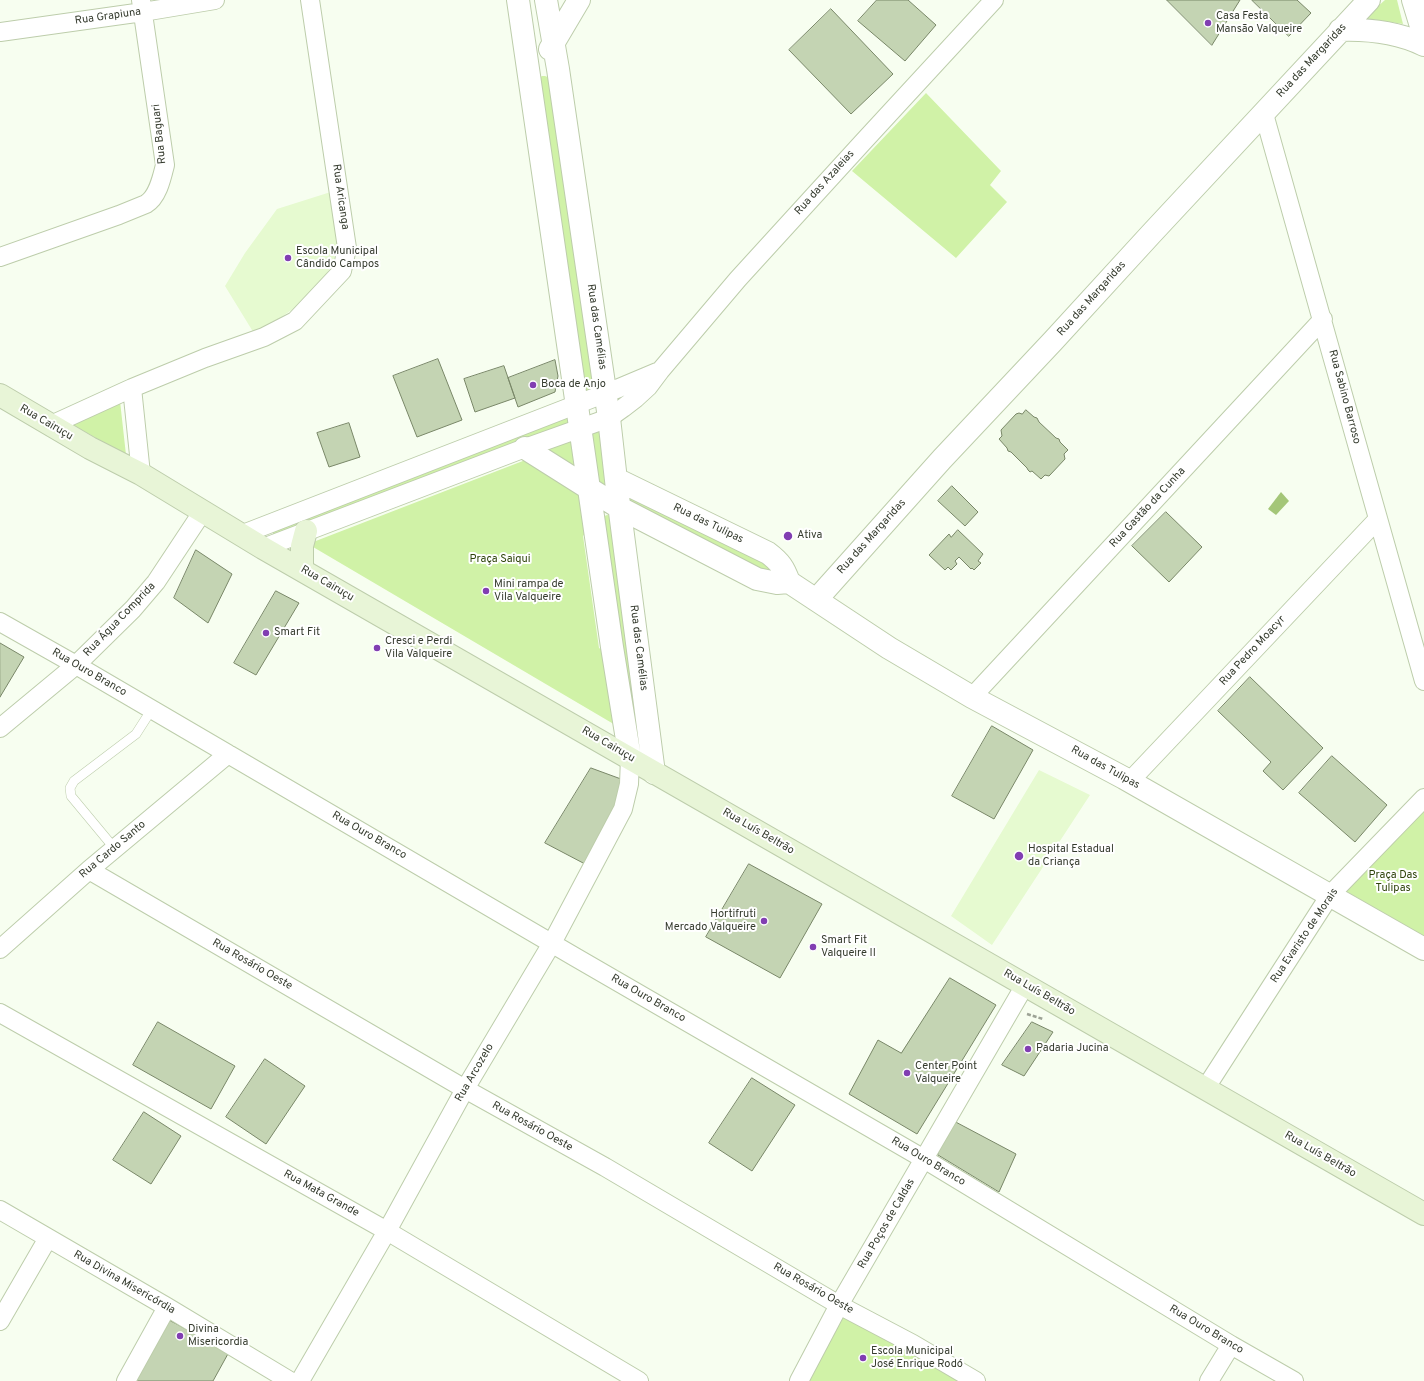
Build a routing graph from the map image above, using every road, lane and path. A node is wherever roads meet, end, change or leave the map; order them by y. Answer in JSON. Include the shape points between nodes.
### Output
{"nodes":[{"id":1,"x":215,"y":0,"type":"edge"},
{"id":2,"x":310,"y":0,"type":"edge"},
{"id":3,"x":518,"y":0,"type":"edge"},
{"id":4,"x":546,"y":0,"type":"edge"},
{"id":5,"x":579,"y":0,"type":"edge"},
{"id":6,"x":994,"y":0,"type":"edge"},
{"id":7,"x":1369,"y":0,"type":"edge"},
{"id":8,"x":1413,"y":0,"type":"edge"},
{"id":9,"x":142,"y":6,"type":"edge"},
{"id":10,"x":1340,"y":30,"type":"junction"},
{"id":11,"x":0,"y":32,"type":"edge"},
{"id":12,"x":1424,"y":36,"type":"edge"},
{"id":13,"x":553,"y":44,"type":"junction"},
{"id":14,"x":1424,"y":46,"type":"edge"},
{"id":15,"x":530,"y":74,"type":"junction"},
{"id":16,"x":1264,"y":114,"type":"junction"},
{"id":17,"x":0,"y":257,"type":"edge"},
{"id":18,"x":1323,"y":319,"type":"junction"},
{"id":19,"x":660,"y":370,"type":"junction"},
{"id":20,"x":132,"y":388,"type":"junction"},
{"id":21,"x":605,"y":393,"type":"junction"},
{"id":22,"x":0,"y":395,"type":"edge"},
{"id":23,"x":578,"y":404,"type":"junction"},
{"id":24,"x":609,"y":418,"type":"junction"},
{"id":25,"x":51,"y":425,"type":"junction"},
{"id":26,"x":581,"y":428,"type":"junction"},
{"id":27,"x":525,"y":448,"type":"junction"},
{"id":28,"x":416,"y":467,"type":"junction"},
{"id":29,"x":141,"y":474,"type":"junction"},
{"id":30,"x":616,"y":479,"type":"junction"},
{"id":31,"x":424,"y":486,"type":"junction"},
{"id":32,"x":589,"y":489,"type":"junction"},
{"id":33,"x":620,"y":508,"type":"junction"},
{"id":34,"x":203,"y":511,"type":"junction"},
{"id":35,"x":1377,"y":520,"type":"junction"},
{"id":36,"x":306,"y":531,"type":"junction"},
{"id":37,"x":243,"y":534,"type":"junction"},
{"id":38,"x":263,"y":548,"type":"junction"},
{"id":39,"x":302,"y":569,"type":"junction"},
{"id":40,"x":789,"y":582,"type":"junction"},
{"id":41,"x":816,"y":600,"type":"junction"},
{"id":42,"x":0,"y":622,"type":"edge"},
{"id":43,"x":76,"y":665,"type":"junction"},
{"id":44,"x":1424,"y":681,"type":"edge"},
{"id":45,"x":972,"y":697,"type":"junction"},
{"id":46,"x":152,"y":709,"type":"junction"},
{"id":47,"x":0,"y":728,"type":"edge"},
{"id":48,"x":228,"y":754,"type":"junction"},
{"id":49,"x":630,"y":758,"type":"junction"},
{"id":50,"x":654,"y":773,"type":"junction"},
{"id":51,"x":1130,"y":781,"type":"junction"},
{"id":52,"x":1424,"y":798,"type":"edge"},
{"id":53,"x":115,"y":849,"type":"junction"},
{"id":54,"x":89,"y":870,"type":"junction"},
{"id":55,"x":1330,"y":895,"type":"junction"},
{"id":56,"x":552,"y":943,"type":"junction"},
{"id":57,"x":0,"y":949,"type":"edge"},
{"id":58,"x":1424,"y":949,"type":"edge"},
{"id":59,"x":1025,"y":985,"type":"junction"},
{"id":60,"x":0,"y":1013,"type":"edge"},
{"id":61,"x":465,"y":1089,"type":"junction"},
{"id":62,"x":1205,"y":1089,"type":"junction"},
{"id":63,"x":924,"y":1159,"type":"junction"},
{"id":64,"x":0,"y":1210,"type":"edge"},
{"id":65,"x":1424,"y":1214,"type":"edge"},
{"id":66,"x":387,"y":1231,"type":"junction"},
{"id":67,"x":48,"y":1238,"type":"junction"},
{"id":68,"x":839,"y":1305,"type":"junction"},
{"id":69,"x":167,"y":1307,"type":"junction"},
{"id":70,"x":0,"y":1321,"type":"edge"},
{"id":71,"x":1231,"y":1345,"type":"junction"},
{"id":72,"x":126,"y":1381,"type":"edge"},
{"id":73,"x":290,"y":1381,"type":"edge"},
{"id":74,"x":300,"y":1381,"type":"edge"},
{"id":75,"x":639,"y":1381,"type":"edge"},
{"id":76,"x":799,"y":1381,"type":"edge"},
{"id":77,"x":976,"y":1381,"type":"edge"},
{"id":78,"x":1209,"y":1381,"type":"edge"},
{"id":79,"x":1294,"y":1381,"type":"edge"}],
"edges":[{"from":1,"to":9,"type":"street","name":"Rua Grapiuna"},
{"from":2,"to":20,"type":"street","name":"Rua Aricanga","via":[[347,248],[342,271],[294,321],[264,337],[204,358]]},
{"from":3,"to":15,"type":"street"},
{"from":4,"to":13,"type":"street","name":"Rua das Camélias"},
{"from":5,"to":13,"type":"street"},
{"from":6,"to":19,"type":"street","name":"Rua das Azaleias","via":[[738,279]]},
{"from":7,"to":10,"type":"street","name":"Rua das Margaridas"},
{"from":8,"to":12,"type":"street"},
{"from":9,"to":11,"type":"street","name":"Rua Grapiuna"},
{"from":9,"to":17,"type":"street","name":"Rua Baguari","via":[[164,164],[154,196],[150,202],[126,212]]},
{"from":10,"to":14,"type":"street","via":[[1403,36]]},
{"from":10,"to":16,"type":"street","name":"Rua das Margaridas"},
{"from":13,"to":15,"type":"street"},
{"from":13,"to":21,"type":"street","name":"Rua das Camélias"},
{"from":15,"to":23,"type":"street"},
{"from":16,"to":18,"type":"street","name":"Rua Sabino Barroso"},
{"from":16,"to":41,"type":"street","name":"Rua das Margaridas","via":[[947,454]]},
{"from":18,"to":35,"type":"street","name":"Rua Sabino Barroso"},
{"from":18,"to":45,"type":"street","name":"Rua Gastão da Cunha"},
{"from":19,"to":21,"type":"street","name":"Rua das Azaleias"},
{"from":19,"to":24,"type":"street","name":"Rua das Azaleias","via":[[648,387]]},
{"from":20,"to":25,"type":"street","name":"Rua Aricanga"},
{"from":20,"to":29,"type":"street"},
{"from":21,"to":23,"type":"street"},
{"from":21,"to":24,"type":"street","name":"Rua das Camélias"},
{"from":22,"to":25,"type":"main road","name":"Rua Cairuçu"},
{"from":23,"to":26,"type":"street"},
{"from":23,"to":28,"type":"street"},
{"from":24,"to":26,"type":"street"},
{"from":24,"to":30,"type":"street","name":"Rua das Camélias"},
{"from":25,"to":29,"type":"main road","name":"Rua Cairuçu"},
{"from":26,"to":27,"type":"street"},
{"from":26,"to":32,"type":"street"},
{"from":27,"to":31,"type":"street"},
{"from":27,"to":32,"type":"street"},
{"from":28,"to":31,"type":"street"},
{"from":28,"to":37,"type":"street"},
{"from":29,"to":34,"type":"main road","name":"Rua Cairuçu"},
{"from":30,"to":33,"type":"street","name":"Rua das Camélias"},
{"from":30,"to":40,"type":"street","name":"Rua das Tulipas","via":[[768,553],[779,561]]},
{"from":31,"to":36,"type":"street"},
{"from":32,"to":33,"type":"street"},
{"from":32,"to":49,"type":"street"},
{"from":33,"to":40,"type":"street","via":[[757,579],[777,584]]},
{"from":33,"to":50,"type":"street","name":"Rua das Camélias"},
{"from":34,"to":37,"type":"main road","name":"Rua Cairuçu"},
{"from":34,"to":43,"type":"street","name":"Rua Água Comprida","via":[[156,582],[133,609]]},
{"from":35,"to":44,"type":"street","name":"Rua Sabino Barroso"},
{"from":35,"to":51,"type":"street","name":"Rua Pedro Moacyr"},
{"from":36,"to":38,"type":"street"},
{"from":36,"to":39,"type":"main road","via":[[302,546]]},
{"from":37,"to":38,"type":"main road","name":"Rua Cairuçu"},
{"from":38,"to":39,"type":"main road","name":"Rua Cairuçu"},
{"from":39,"to":49,"type":"main road","name":"Rua Cairuçu"},
{"from":40,"to":41,"type":"street","name":"Rua das Tulipas"},
{"from":41,"to":45,"type":"street","name":"Rua das Tulipas","via":[[889,648]]},
{"from":42,"to":43,"type":"street","name":"Rua Ouro Branco"},
{"from":43,"to":46,"type":"street","name":"Rua Ouro Branco"},
{"from":43,"to":47,"type":"street","name":"Rua Água Comprida"},
{"from":45,"to":51,"type":"street","name":"Rua das Tulipas"},
{"from":46,"to":48,"type":"street","name":"Rua Ouro Branco"},
{"from":46,"to":53,"type":"lane","via":[[136,734],[74,781],[70,788],[71,796]]},
{"from":48,"to":53,"type":"street","name":"Rua Cardo Santo"},
{"from":48,"to":56,"type":"street","name":"Rua Ouro Branco"},
{"from":49,"to":50,"type":"main road","name":"Rua Cairuçu"},
{"from":49,"to":56,"type":"street","name":"Rua Arcozelo","via":[[629,784],[623,809]]},
{"from":50,"to":59,"type":"main road","name":"Rua Luís Beltrão"},
{"from":51,"to":55,"type":"street","name":"Rua das Tulipas"},
{"from":52,"to":55,"type":"street","name":"Rua Evaristo de Morais"},
{"from":53,"to":54,"type":"street","name":"Rua Cardo Santo"},
{"from":54,"to":57,"type":"street","name":"Rua Cardo Santo"},
{"from":54,"to":61,"type":"street","name":"Rua Rosário Oeste"},
{"from":55,"to":58,"type":"street","name":"Rua das Tulipas"},
{"from":55,"to":62,"type":"street","name":"Rua Evaristo de Morais"},
{"from":56,"to":61,"type":"street","name":"Rua Arcozelo"},
{"from":56,"to":63,"type":"street","name":"Rua Ouro Branco"},
{"from":59,"to":62,"type":"main road","name":"Rua Luís Beltrão"},
{"from":59,"to":63,"type":"street","name":"Rua Poços de Caldas"},
{"from":60,"to":66,"type":"street","name":"Rua Mata Grande"},
{"from":61,"to":66,"type":"street","name":"Rua Arcozelo"},
{"from":61,"to":68,"type":"street","name":"Rua Rosário Oeste","via":[[605,1167]]},
{"from":62,"to":65,"type":"main road","name":"Rua Luís Beltrão"},
{"from":63,"to":68,"type":"street","name":"Rua Poços de Caldas"},
{"from":63,"to":71,"type":"street","name":"Rua Ouro Branco"},
{"from":64,"to":67,"type":"street","name":"Rua Divina Misericórdia"},
{"from":66,"to":74,"type":"street","name":"Rua Arcozelo"},
{"from":66,"to":75,"type":"street","name":"Rua Mata Grande"},
{"from":67,"to":69,"type":"street","name":"Rua Divina Misericórdia"},
{"from":67,"to":70,"type":"street"},
{"from":68,"to":76,"type":"street","name":"Rua Poços de Caldas"},
{"from":68,"to":77,"type":"street","name":"Rua Rosário Oeste"},
{"from":69,"to":72,"type":"street"},
{"from":69,"to":73,"type":"street","name":"Rua Divina Misericórdia"},
{"from":71,"to":78,"type":"street"},
{"from":71,"to":79,"type":"street","name":"Rua Ouro Branco"}]}
